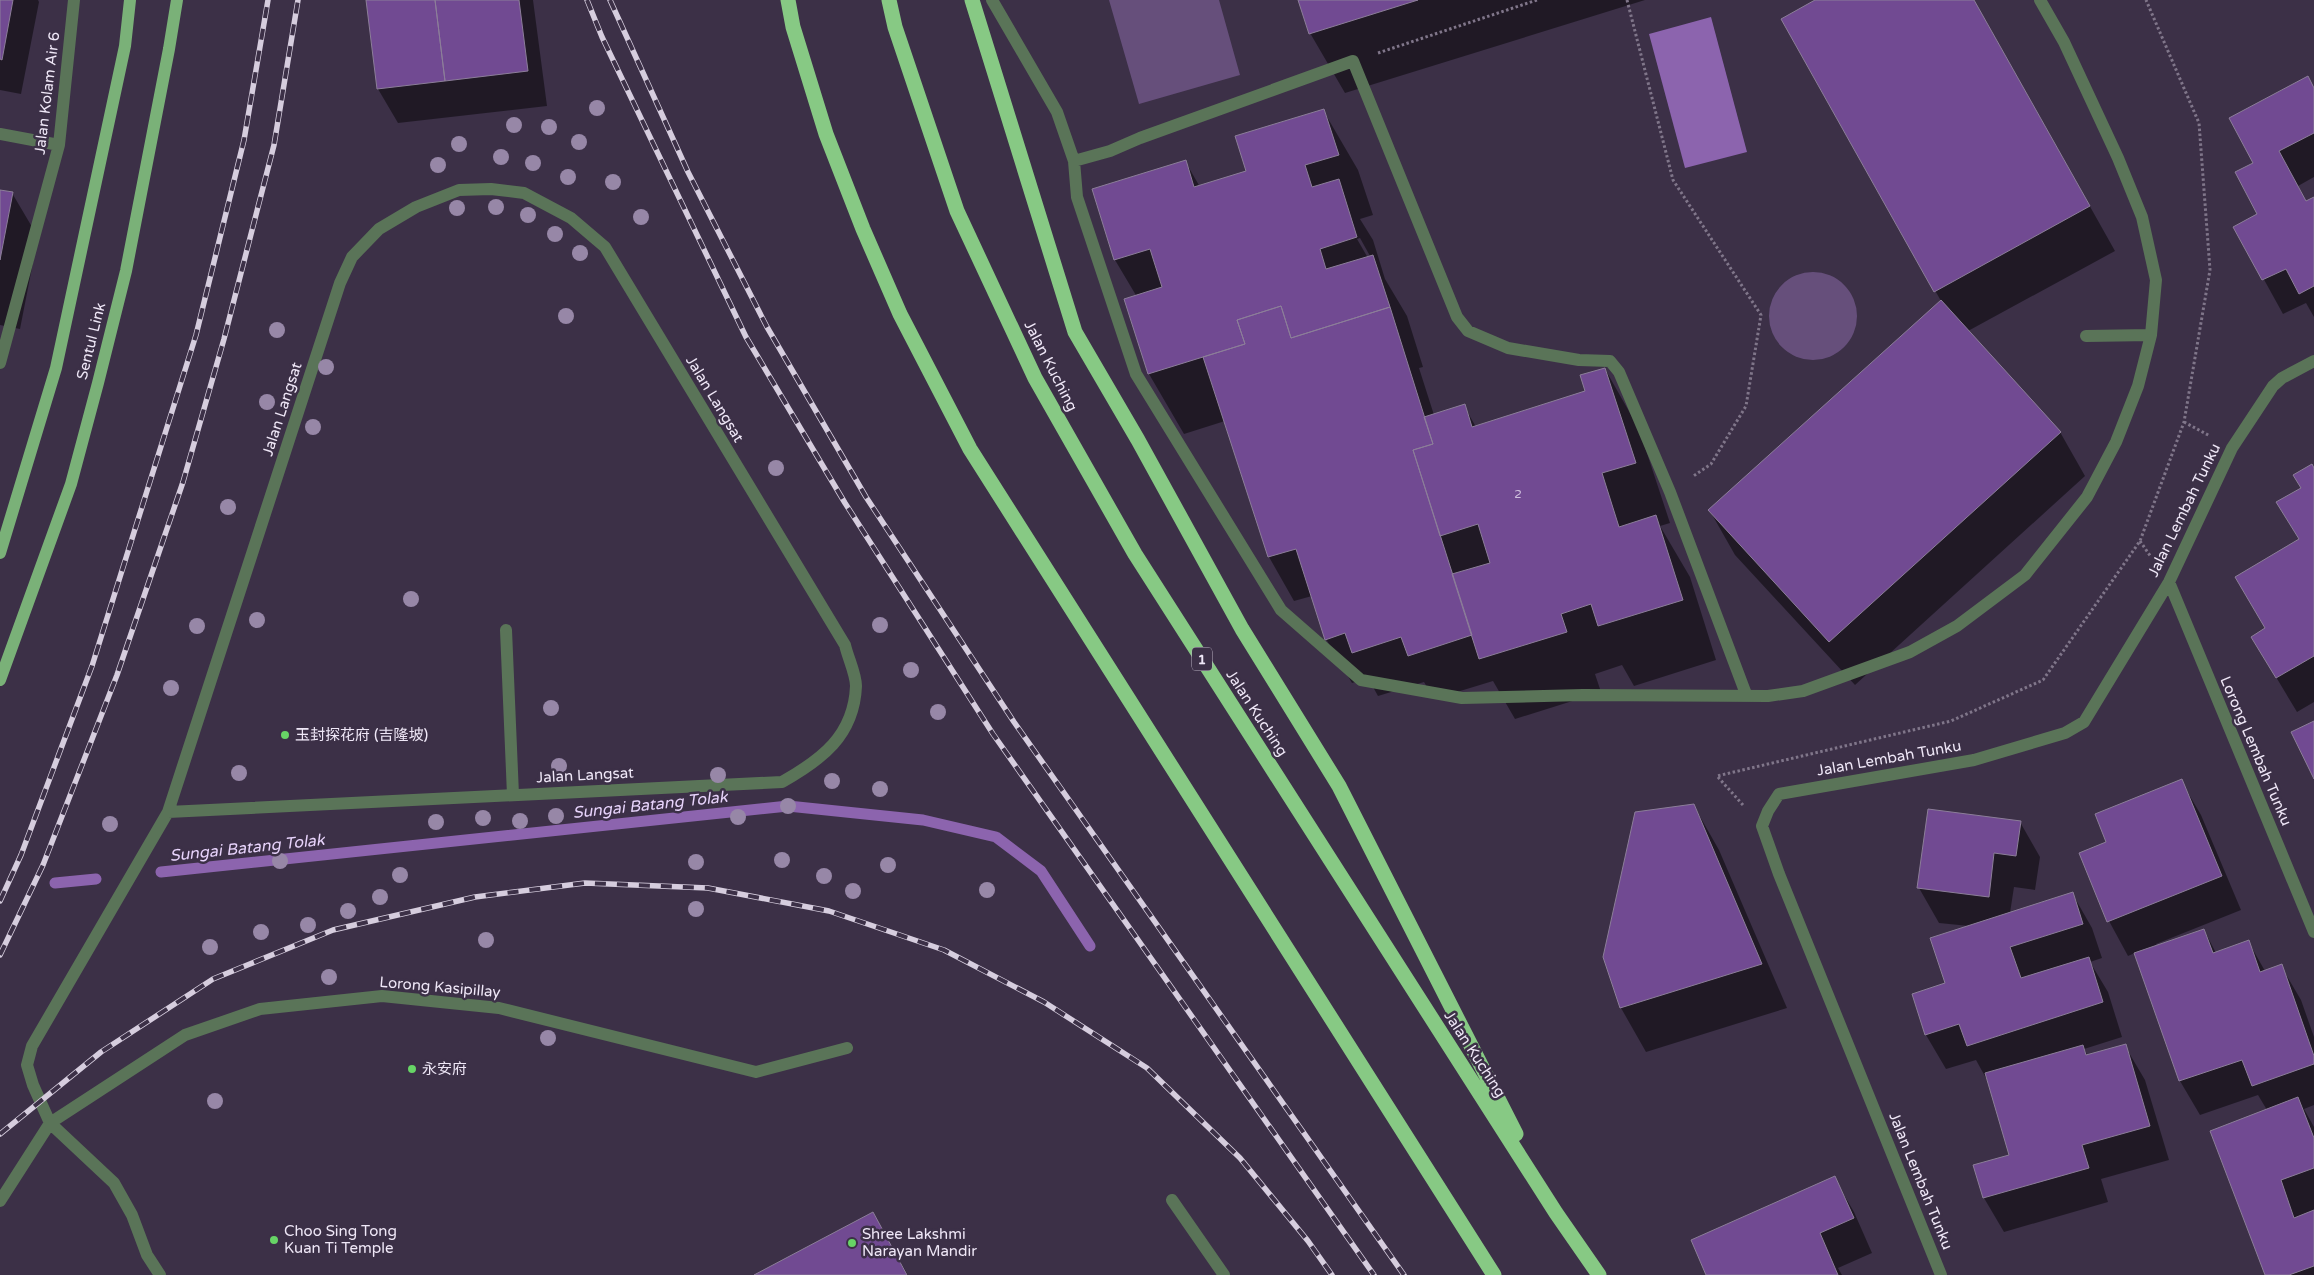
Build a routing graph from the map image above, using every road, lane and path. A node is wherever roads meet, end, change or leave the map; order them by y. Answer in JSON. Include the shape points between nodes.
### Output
{"nodes":[{"id":1,"x":74,"y":0,"type":"edge"},
{"id":2,"x":130,"y":0,"type":"edge"},
{"id":3,"x":177,"y":0,"type":"edge"},
{"id":4,"x":788,"y":0,"type":"edge"},
{"id":5,"x":889,"y":0,"type":"edge"},
{"id":6,"x":972,"y":0,"type":"edge"},
{"id":7,"x":992,"y":0,"type":"edge"},
{"id":8,"x":1536,"y":0,"type":"edge"},
{"id":9,"x":1627,"y":0,"type":"edge"},
{"id":10,"x":2040,"y":0,"type":"edge"},
{"id":11,"x":2146,"y":0,"type":"edge"},
{"id":12,"x":1353,"y":61,"type":"junction"},
{"id":13,"x":0,"y":134,"type":"edge"},
{"id":14,"x":59,"y":145,"type":"junction"},
{"id":15,"x":1074,"y":161,"type":"junction"},
{"id":16,"x":2151,"y":335,"type":"junction"},
{"id":17,"x":2086,"y":336,"type":"dead end"},
{"id":18,"x":2314,"y":361,"type":"edge"},
{"id":19,"x":0,"y":363,"type":"edge"},
{"id":20,"x":1670,"y":492,"type":"junction"},
{"id":21,"x":0,"y":552,"type":"edge"},
{"id":22,"x":2169,"y":582,"type":"junction"},
{"id":23,"x":506,"y":630,"type":"dead end"},
{"id":24,"x":0,"y":680,"type":"edge"},
{"id":25,"x":1746,"y":694,"type":"junction"},
{"id":26,"x":513,"y":795,"type":"junction"},
{"id":27,"x":168,"y":812,"type":"junction"},
{"id":28,"x":1762,"y":826,"type":"junction"},
{"id":29,"x":2314,"y":932,"type":"edge"},
{"id":30,"x":847,"y":1048,"type":"dead end"},
{"id":31,"x":50,"y":1123,"type":"junction"},
{"id":32,"x":1172,"y":1200,"type":"dead end"},
{"id":33,"x":0,"y":1201,"type":"edge"},
{"id":34,"x":1556,"y":1213,"type":"junction"},
{"id":35,"x":160,"y":1275,"type":"edge"},
{"id":36,"x":1224,"y":1275,"type":"edge"},
{"id":37,"x":1494,"y":1275,"type":"edge"},
{"id":38,"x":1599,"y":1275,"type":"edge"},
{"id":39,"x":1941,"y":1275,"type":"edge"}],
"edges":[{"from":1,"to":14,"type":"street","name":"Jalan Kolam Air 6"},
{"from":2,"to":21,"type":"main road","name":"Sentul Link","via":[[125,46],[56,368]]},
{"from":3,"to":24,"type":"main road","name":"Sentul Link","via":[[126,271],[95,393],[71,484]]},
{"from":4,"to":37,"type":"highway","via":[[793,27],[826,134],[863,229],[900,314],[970,449]]},
{"from":5,"to":34,"type":"highway","name":"Jalan Kuching","number":"1","via":[[895,27],[957,211],[1035,378],[1135,554]]},
{"from":6,"to":34,"type":"highway","via":[[1075,332],[1242,629],[1339,786]]},
{"from":7,"to":15,"type":"street","via":[[1057,112]]},
{"from":8,"to":12,"type":"path"},
{"from":9,"to":20,"type":"path","via":[[1673,180],[1762,316],[1746,406],[1711,464]]},
{"from":10,"to":16,"type":"street","via":[[2068,51],[2142,217],[2156,280]]},
{"from":11,"to":28,"type":"path","via":[[2199,123],[2210,270],[2184,422],[2140,541],[2043,680],[1951,721],[1717,776]]},
{"from":12,"to":15,"type":"street","via":[[1110,151]]},
{"from":12,"to":20,"type":"street","via":[[1457,318],[1468,331],[1508,348],[1579,360],[1610,361],[1619,372]]},
{"from":13,"to":14,"type":"street"},
{"from":14,"to":19,"type":"street","name":"Jalan Kolam Air 6"},
{"from":15,"to":25,"type":"street","via":[[1078,197],[1136,374],[1282,610],[1361,680],[1462,698]]},
{"from":16,"to":17,"type":"street"},
{"from":16,"to":25,"type":"street","via":[[2138,386],[2116,442],[2087,497],[2025,574],[1957,626],[1910,652],[1803,691],[1768,696]]},
{"from":18,"to":22,"type":"street","name":"Jalan Lembah Tunku","via":[[2282,378],[2267,394],[2232,448]]},
{"from":20,"to":25,"type":"street"},
{"from":22,"to":28,"type":"street","name":"Jalan Lembah Tunku","via":[[2084,722],[2065,734],[1974,760],[1779,794]]},
{"from":22,"to":29,"type":"street","name":"Lorong Lembah Tunku"},
{"from":23,"to":26,"type":"street"},
{"from":26,"to":27,"type":"street","name":"Jalan Langsat"},
{"from":26,"to":27,"type":"street","name":"Jalan Langsat","via":[[782,782],[814,764],[841,735],[852,710],[856,685],[844,646],[605,247],[571,218],[524,194],[491,189],[459,190],[416,207],[379,229],[352,257],[340,283]]},
{"from":27,"to":31,"type":"street","via":[[32,1046],[27,1064]]},
{"from":28,"to":39,"type":"street","name":"Jalan Lembah Tunku"},
{"from":30,"to":31,"type":"street","name":"Lorong Kasipillay","via":[[756,1072],[500,1008],[382,996],[260,1010],[185,1035]]},
{"from":31,"to":33,"type":"street","name":"Lorong Kasipillay"},
{"from":31,"to":35,"type":"street","via":[[114,1183],[132,1215],[147,1255]]},
{"from":32,"to":36,"type":"street"},
{"from":34,"to":38,"type":"highway","name":"Jalan Kuching","number":"1"}]}
